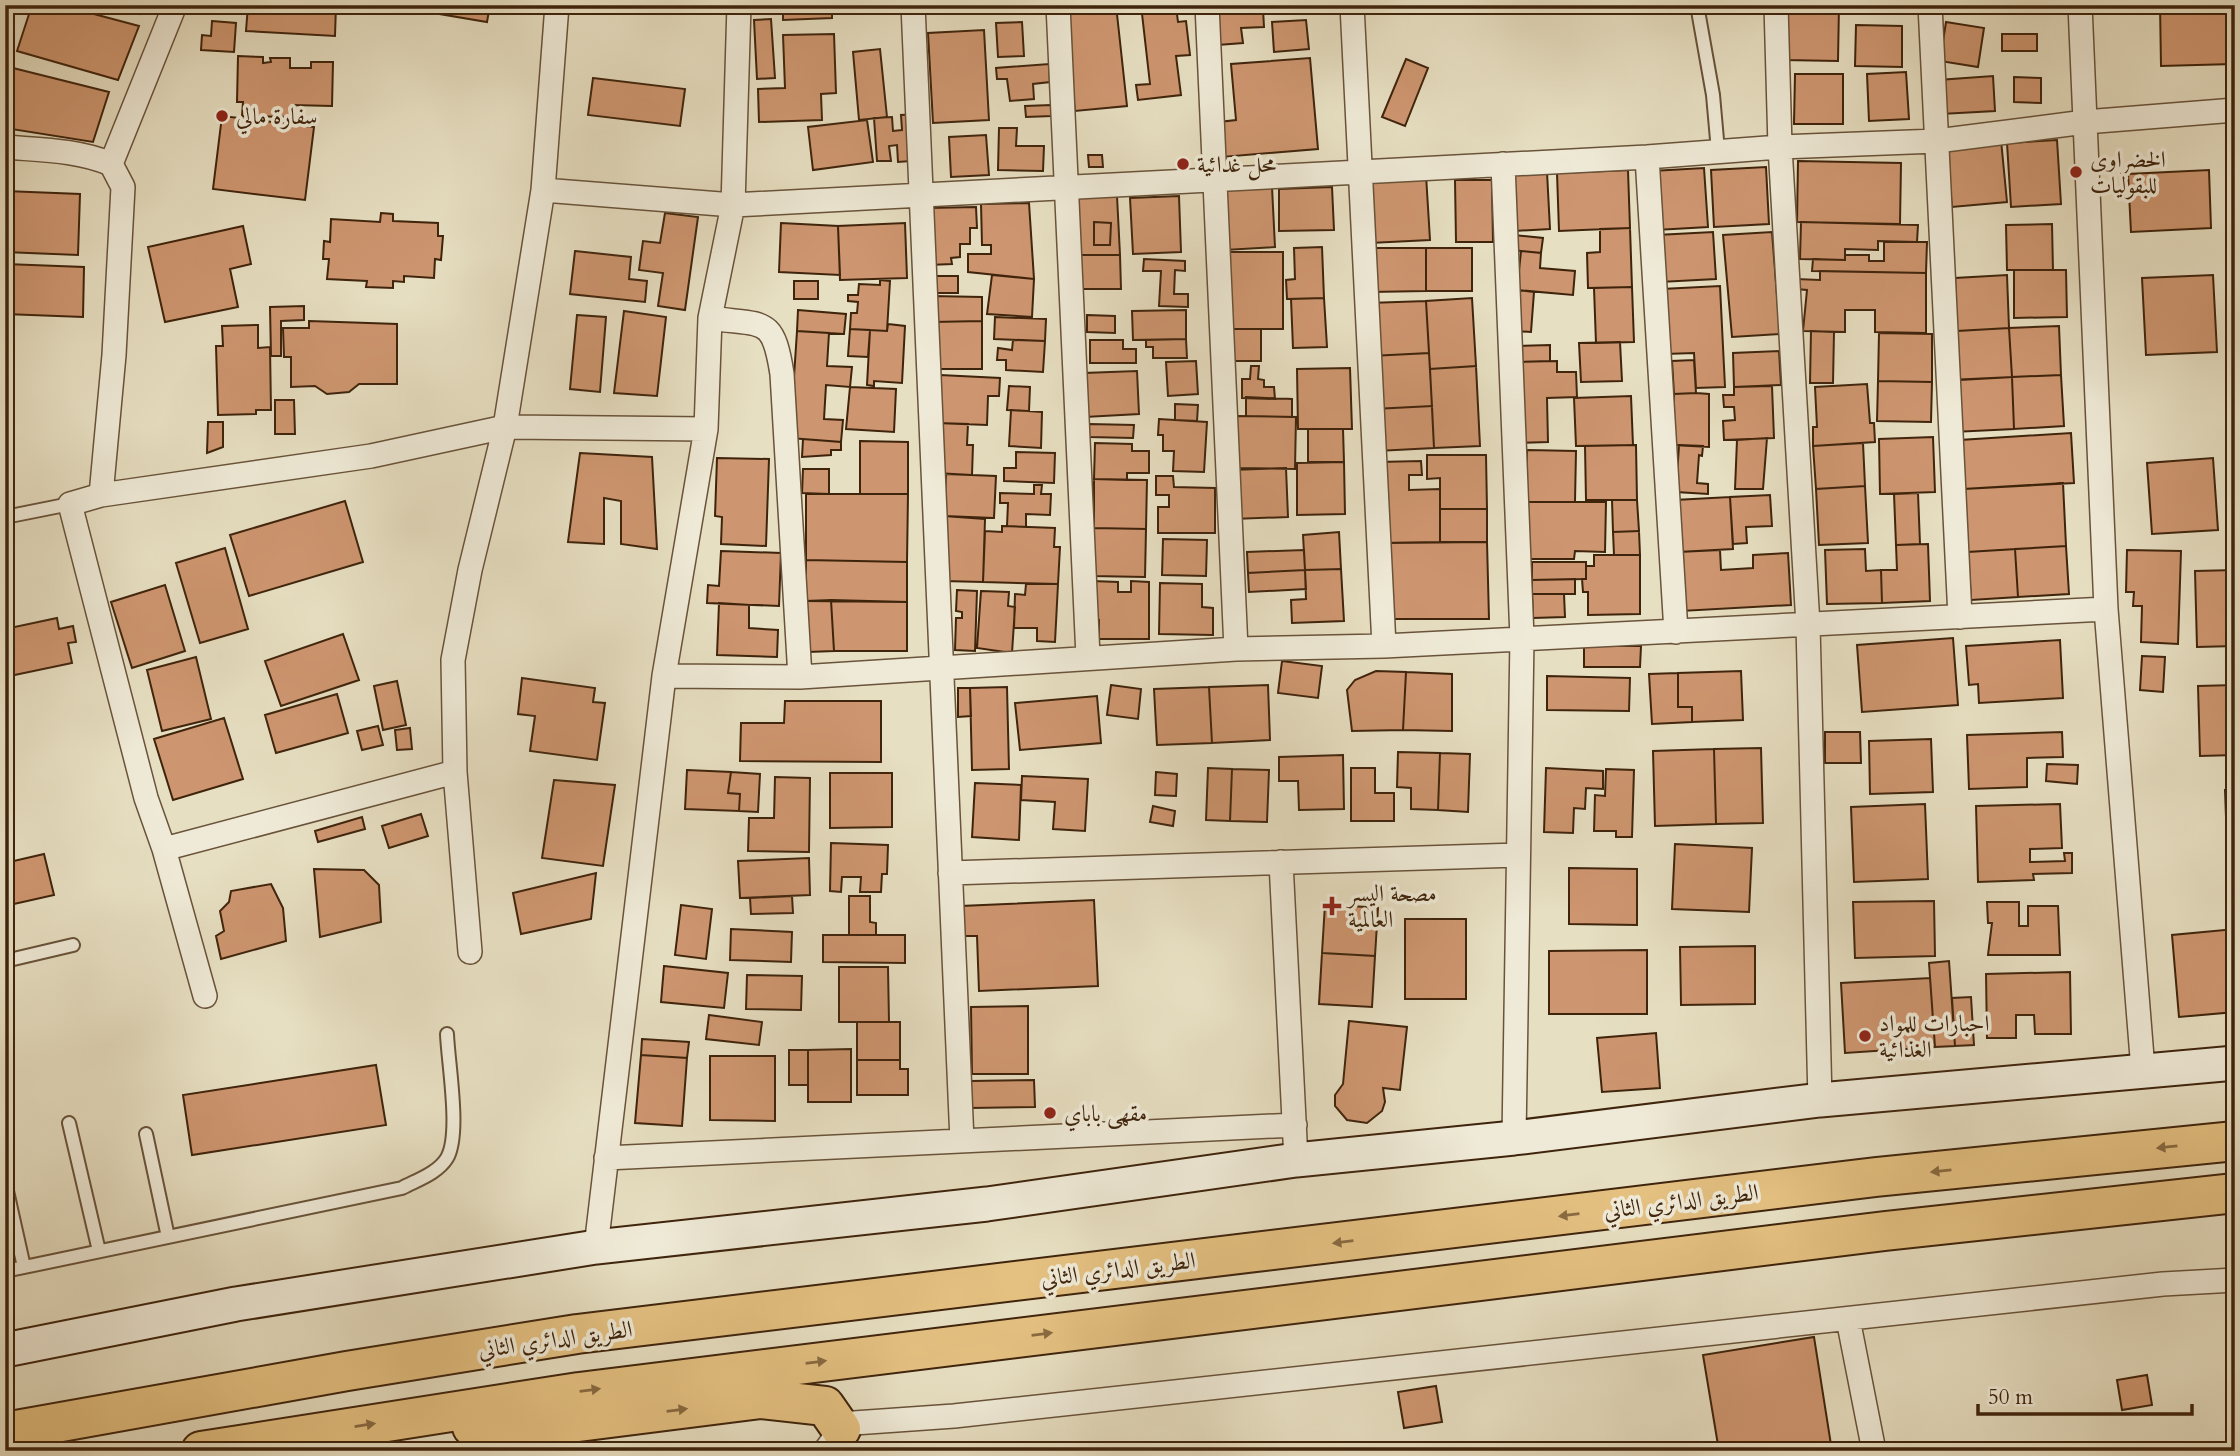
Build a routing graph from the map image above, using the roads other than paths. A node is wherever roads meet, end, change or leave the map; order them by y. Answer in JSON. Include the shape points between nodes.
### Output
{"nodes":[{"id":1,"x":175,"y":5,"type":"edge"},
{"id":2,"x":557,"y":5,"type":"edge"},
{"id":3,"x":739,"y":5,"type":"edge"},
{"id":4,"x":913,"y":5,"type":"edge"},
{"id":5,"x":1058,"y":5,"type":"edge"},
{"id":6,"x":1207,"y":5,"type":"edge"},
{"id":7,"x":1352,"y":5,"type":"edge"},
{"id":8,"x":1697,"y":5,"type":"edge"},
{"id":9,"x":1776,"y":5,"type":"edge"},
{"id":10,"x":1930,"y":5,"type":"edge"},
{"id":11,"x":2080,"y":5,"type":"edge"},
{"id":12,"x":2235,"y":110,"type":"edge"},
{"id":13,"x":2085,"y":122,"type":"junction"},
{"id":14,"x":1937,"y":141,"type":"junction"},
{"id":15,"x":5,"y":147,"type":"edge"},
{"id":16,"x":1780,"y":147,"type":"junction"},
{"id":17,"x":1717,"y":151,"type":"junction"},
{"id":18,"x":1647,"y":157,"type":"junction"},
{"id":19,"x":111,"y":164,"type":"junction"},
{"id":20,"x":1503,"y":164,"type":"junction"},
{"id":21,"x":1360,"y":172,"type":"junction"},
{"id":22,"x":1216,"y":179,"type":"junction"},
{"id":23,"x":1067,"y":186,"type":"junction"},
{"id":24,"x":542,"y":190,"type":"junction"},
{"id":25,"x":921,"y":195,"type":"junction"},
{"id":26,"x":733,"y":205,"type":"junction"},
{"id":27,"x":710,"y":318,"type":"junction"},
{"id":28,"x":505,"y":427,"type":"junction"},
{"id":29,"x":706,"y":429,"type":"junction"},
{"id":30,"x":102,"y":495,"type":"junction"},
{"id":31,"x":70,"y":504,"type":"junction"},
{"id":32,"x":5,"y":517,"type":"edge"},
{"id":33,"x":2106,"y":610,"type":"junction"},
{"id":34,"x":1960,"y":617,"type":"junction"},
{"id":35,"x":1808,"y":625,"type":"junction"},
{"id":36,"x":1676,"y":632,"type":"junction"},
{"id":37,"x":1522,"y":638,"type":"junction"},
{"id":38,"x":1384,"y":646,"type":"junction"},
{"id":39,"x":1236,"y":649,"type":"junction"},
{"id":40,"x":1088,"y":657,"type":"junction"},
{"id":41,"x":941,"y":666,"type":"junction"},
{"id":42,"x":664,"y":676,"type":"junction"},
{"id":43,"x":800,"y":677,"type":"junction"},
{"id":44,"x":455,"y":772,"type":"junction"},
{"id":45,"x":164,"y":849,"type":"junction"},
{"id":46,"x":1518,"y":855,"type":"junction"},
{"id":47,"x":1281,"y":862,"type":"junction"},
{"id":48,"x":950,"y":873,"type":"junction"},
{"id":49,"x":73,"y":945,"type":"dead end"},
{"id":50,"x":470,"y":951,"type":"dead end"},
{"id":51,"x":5,"y":961,"type":"edge"},
{"id":52,"x":205,"y":996,"type":"dead end"},
{"id":53,"x":447,"y":1034,"type":"dead end"},
{"id":54,"x":2235,"y":1063,"type":"edge"},
{"id":55,"x":2143,"y":1070,"type":"junction"},
{"id":56,"x":1820,"y":1100,"type":"junction"},
{"id":57,"x":69,"y":1123,"type":"dead end"},
{"id":58,"x":1295,"y":1125,"type":"junction"},
{"id":59,"x":146,"y":1134,"type":"dead end"},
{"id":60,"x":1514,"y":1139,"type":"junction"},
{"id":61,"x":962,"y":1141,"type":"junction"},
{"id":62,"x":2235,"y":1141,"type":"edge"},
{"id":63,"x":606,"y":1158,"type":"junction"},
{"id":64,"x":1296,"y":1160,"type":"junction"},
{"id":65,"x":5,"y":1182,"type":"edge"},
{"id":66,"x":2235,"y":1193,"type":"edge"},
{"id":67,"x":167,"y":1237,"type":"junction"},
{"id":68,"x":596,"y":1247,"type":"junction"},
{"id":69,"x":99,"y":1251,"type":"junction"},
{"id":70,"x":24,"y":1267,"type":"junction"},
{"id":71,"x":5,"y":1271,"type":"edge"},
{"id":72,"x":2235,"y":1280,"type":"edge"},
{"id":73,"x":1848,"y":1319,"type":"junction"},
{"id":74,"x":5,"y":1350,"type":"edge"},
{"id":75,"x":415,"y":1417,"type":"junction"},
{"id":76,"x":5,"y":1432,"type":"edge"},
{"id":77,"x":833,"y":1440,"type":"edge"},
{"id":78,"x":201,"y":1451,"type":"edge"},
{"id":79,"x":1874,"y":1451,"type":"edge"}],
"edges":[{"from":1,"to":19,"type":"street"},
{"from":2,"to":24,"type":"street"},
{"from":3,"to":26,"type":"street"},
{"from":4,"to":25,"type":"street"},
{"from":5,"to":23,"type":"street"},
{"from":6,"to":22,"type":"street"},
{"from":7,"to":21,"type":"street"},
{"from":8,"to":17,"type":"lane","via":[[1713,95]]},
{"from":9,"to":16,"type":"street"},
{"from":10,"to":14,"type":"street"},
{"from":11,"to":13,"type":"street"},
{"from":12,"to":13,"type":"street"},
{"from":13,"to":14,"type":"street"},
{"from":13,"to":33,"type":"street"},
{"from":14,"to":16,"type":"street"},
{"from":14,"to":34,"type":"street"},
{"from":15,"to":19,"type":"street","via":[[81,154]]},
{"from":16,"to":17,"type":"street"},
{"from":16,"to":35,"type":"street"},
{"from":17,"to":18,"type":"street"},
{"from":18,"to":20,"type":"street"},
{"from":18,"to":36,"type":"street"},
{"from":19,"to":30,"type":"street","via":[[123,187]]},
{"from":20,"to":21,"type":"street"},
{"from":20,"to":37,"type":"street"},
{"from":21,"to":22,"type":"street"},
{"from":21,"to":38,"type":"street"},
{"from":22,"to":23,"type":"street"},
{"from":22,"to":39,"type":"street"},
{"from":23,"to":25,"type":"street"},
{"from":23,"to":40,"type":"street"},
{"from":24,"to":26,"type":"street"},
{"from":24,"to":28,"type":"street"},
{"from":25,"to":26,"type":"street"},
{"from":25,"to":41,"type":"street"},
{"from":26,"to":27,"type":"street"},
{"from":27,"to":29,"type":"street"},
{"from":27,"to":43,"type":"street","via":[[761,326],[771,331],[777,343]]},
{"from":28,"to":29,"type":"street"},
{"from":28,"to":30,"type":"street","via":[[371,456]]},
{"from":28,"to":44,"type":"street","via":[[453,660]]},
{"from":29,"to":42,"type":"street"},
{"from":30,"to":31,"type":"street"},
{"from":31,"to":32,"type":"lane"},
{"from":31,"to":45,"type":"street","via":[[146,798]]},
{"from":33,"to":34,"type":"street"},
{"from":33,"to":55,"type":"street"},
{"from":34,"to":35,"type":"street"},
{"from":35,"to":36,"type":"street"},
{"from":35,"to":56,"type":"street"},
{"from":36,"to":37,"type":"street"},
{"from":37,"to":38,"type":"street"},
{"from":37,"to":46,"type":"street"},
{"from":38,"to":39,"type":"street"},
{"from":39,"to":40,"type":"street"},
{"from":40,"to":41,"type":"street"},
{"from":41,"to":43,"type":"street"},
{"from":41,"to":48,"type":"street"},
{"from":42,"to":43,"type":"street"},
{"from":42,"to":63,"type":"street"},
{"from":44,"to":45,"type":"street"},
{"from":44,"to":50,"type":"street"},
{"from":45,"to":52,"type":"street"},
{"from":46,"to":47,"type":"street"},
{"from":46,"to":60,"type":"street"},
{"from":47,"to":48,"type":"street"},
{"from":47,"to":58,"type":"street"},
{"from":48,"to":61,"type":"street"},
{"from":49,"to":51,"type":"lane"},
{"from":53,"to":67,"type":"lane","via":[[453,1136],[447,1158],[431,1173],[402,1188]]},
{"from":54,"to":55,"type":"street"},
{"from":55,"to":56,"type":"street"},
{"from":56,"to":60,"type":"street"},
{"from":57,"to":69,"type":"lane"},
{"from":58,"to":61,"type":"street"},
{"from":58,"to":64,"type":"street"},
{"from":59,"to":67,"type":"lane"},
{"from":60,"to":64,"type":"street"},
{"from":61,"to":63,"type":"street"},
{"from":62,"to":76,"type":"highway","name":"الطريق الدائري الثاني","one_way":true,"via":[[1876,1177],[577,1334]]},
{"from":63,"to":68,"type":"street"},
{"from":64,"to":68,"type":"street","via":[[987,1203]]},
{"from":65,"to":70,"type":"lane"},
{"from":75,"to":66,"type":"highway","one_way":true,"via":[[579,1391],[1222,1311]]},
{"from":67,"to":69,"type":"lane"},
{"from":68,"to":74,"type":"street","via":[[236,1304]]},
{"from":69,"to":70,"type":"lane"},
{"from":70,"to":71,"type":"lane"},
{"from":72,"to":73,"type":"street","via":[[2163,1283]]},
{"from":73,"to":77,"type":"street","via":[[854,1423]]},
{"from":73,"to":79,"type":"street"},
{"from":75,"to":77,"type":"highway","one_way":true,"via":[[483,1429],[534,1427],[761,1399],[825,1406]]},
{"from":78,"to":75,"type":"highway","one_way":true}]}
